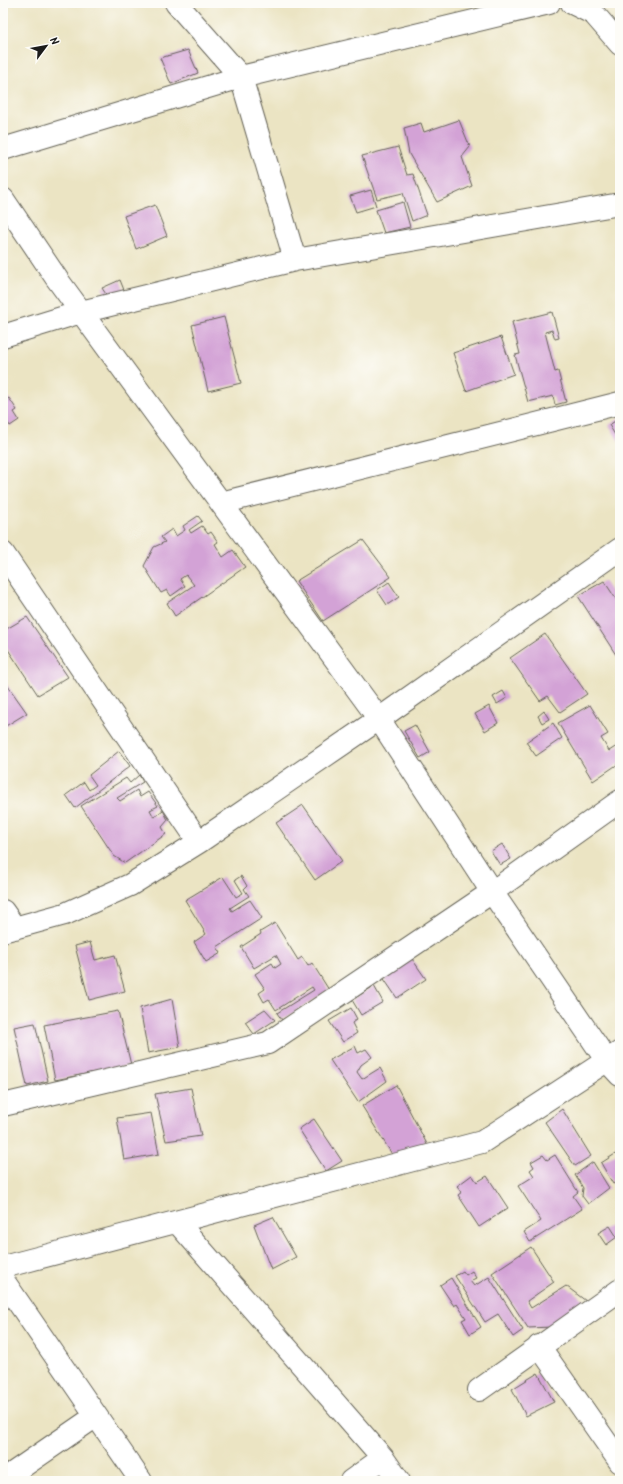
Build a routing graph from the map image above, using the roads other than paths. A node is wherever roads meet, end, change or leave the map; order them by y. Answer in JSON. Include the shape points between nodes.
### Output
{"nodes":[{"id":1,"x":176,"y":3,"type":"edge"},
{"id":2,"x":549,"y":3,"type":"edge"},
{"id":3,"x":572,"y":3,"type":"edge"},
{"id":4,"x":620,"y":44,"type":"edge"},
{"id":5,"x":241,"y":77,"type":"junction"},
{"id":6,"x":3,"y":149,"type":"edge"},
{"id":7,"x":3,"y":199,"type":"edge"},
{"id":8,"x":620,"y":204,"type":"edge"},
{"id":9,"x":295,"y":260,"type":"junction"},
{"id":10,"x":81,"y":312,"type":"junction"},
{"id":11,"x":3,"y":336,"type":"edge"},
{"id":12,"x":620,"y":403,"type":"edge"},
{"id":13,"x":221,"y":503,"type":"junction"},
{"id":14,"x":620,"y":549,"type":"edge"},
{"id":15,"x":3,"y":553,"type":"edge"},
{"id":16,"x":379,"y":719,"type":"junction"},
{"id":17,"x":620,"y":801,"type":"edge"},
{"id":18,"x":199,"y":842,"type":"junction"},
{"id":19,"x":492,"y":892,"type":"junction"},
{"id":20,"x":7,"y":923,"type":"edge"},
{"id":21,"x":616,"y":1063,"type":"edge"},
{"id":22,"x":3,"y":1105,"type":"edge"},
{"id":23,"x":178,"y":1222,"type":"junction"},
{"id":24,"x":3,"y":1267,"type":"edge"},
{"id":25,"x":3,"y":1280,"type":"edge"},
{"id":26,"x":620,"y":1290,"type":"edge"},
{"id":27,"x":539,"y":1346,"type":"junction"},
{"id":28,"x":479,"y":1390,"type":"dead end"},
{"id":29,"x":96,"y":1416,"type":"junction"},
{"id":30,"x":383,"y":1458,"type":"junction"},
{"id":31,"x":620,"y":1462,"type":"edge"},
{"id":32,"x":3,"y":1480,"type":"edge"},
{"id":33,"x":141,"y":1481,"type":"edge"},
{"id":34,"x":351,"y":1481,"type":"edge"},
{"id":35,"x":399,"y":1481,"type":"edge"}],
"edges":[{"from":1,"to":5,"type":"street"},
{"from":2,"to":5,"type":"street"},
{"from":3,"to":4,"type":"street","via":[[594,14]]},
{"from":5,"to":6,"type":"street"},
{"from":5,"to":9,"type":"street"},
{"from":7,"to":10,"type":"street"},
{"from":8,"to":9,"type":"street"},
{"from":9,"to":10,"type":"street"},
{"from":10,"to":11,"type":"street"},
{"from":10,"to":13,"type":"street"},
{"from":12,"to":13,"type":"street"},
{"from":13,"to":16,"type":"street"},
{"from":14,"to":16,"type":"street"},
{"from":15,"to":18,"type":"street"},
{"from":16,"to":18,"type":"street"},
{"from":16,"to":19,"type":"street"},
{"from":17,"to":19,"type":"street"},
{"from":18,"to":20,"type":"street","via":[[130,885],[97,901],[65,914]]},
{"from":19,"to":21,"type":"street"},
{"from":19,"to":22,"type":"street","via":[[268,1043]]},
{"from":21,"to":23,"type":"street","via":[[482,1142]]},
{"from":23,"to":24,"type":"street"},
{"from":23,"to":30,"type":"street"},
{"from":25,"to":29,"type":"street"},
{"from":26,"to":27,"type":"street"},
{"from":27,"to":28,"type":"street"},
{"from":27,"to":31,"type":"street"},
{"from":29,"to":32,"type":"street"},
{"from":29,"to":33,"type":"street"},
{"from":30,"to":34,"type":"street"},
{"from":30,"to":35,"type":"street"}]}
